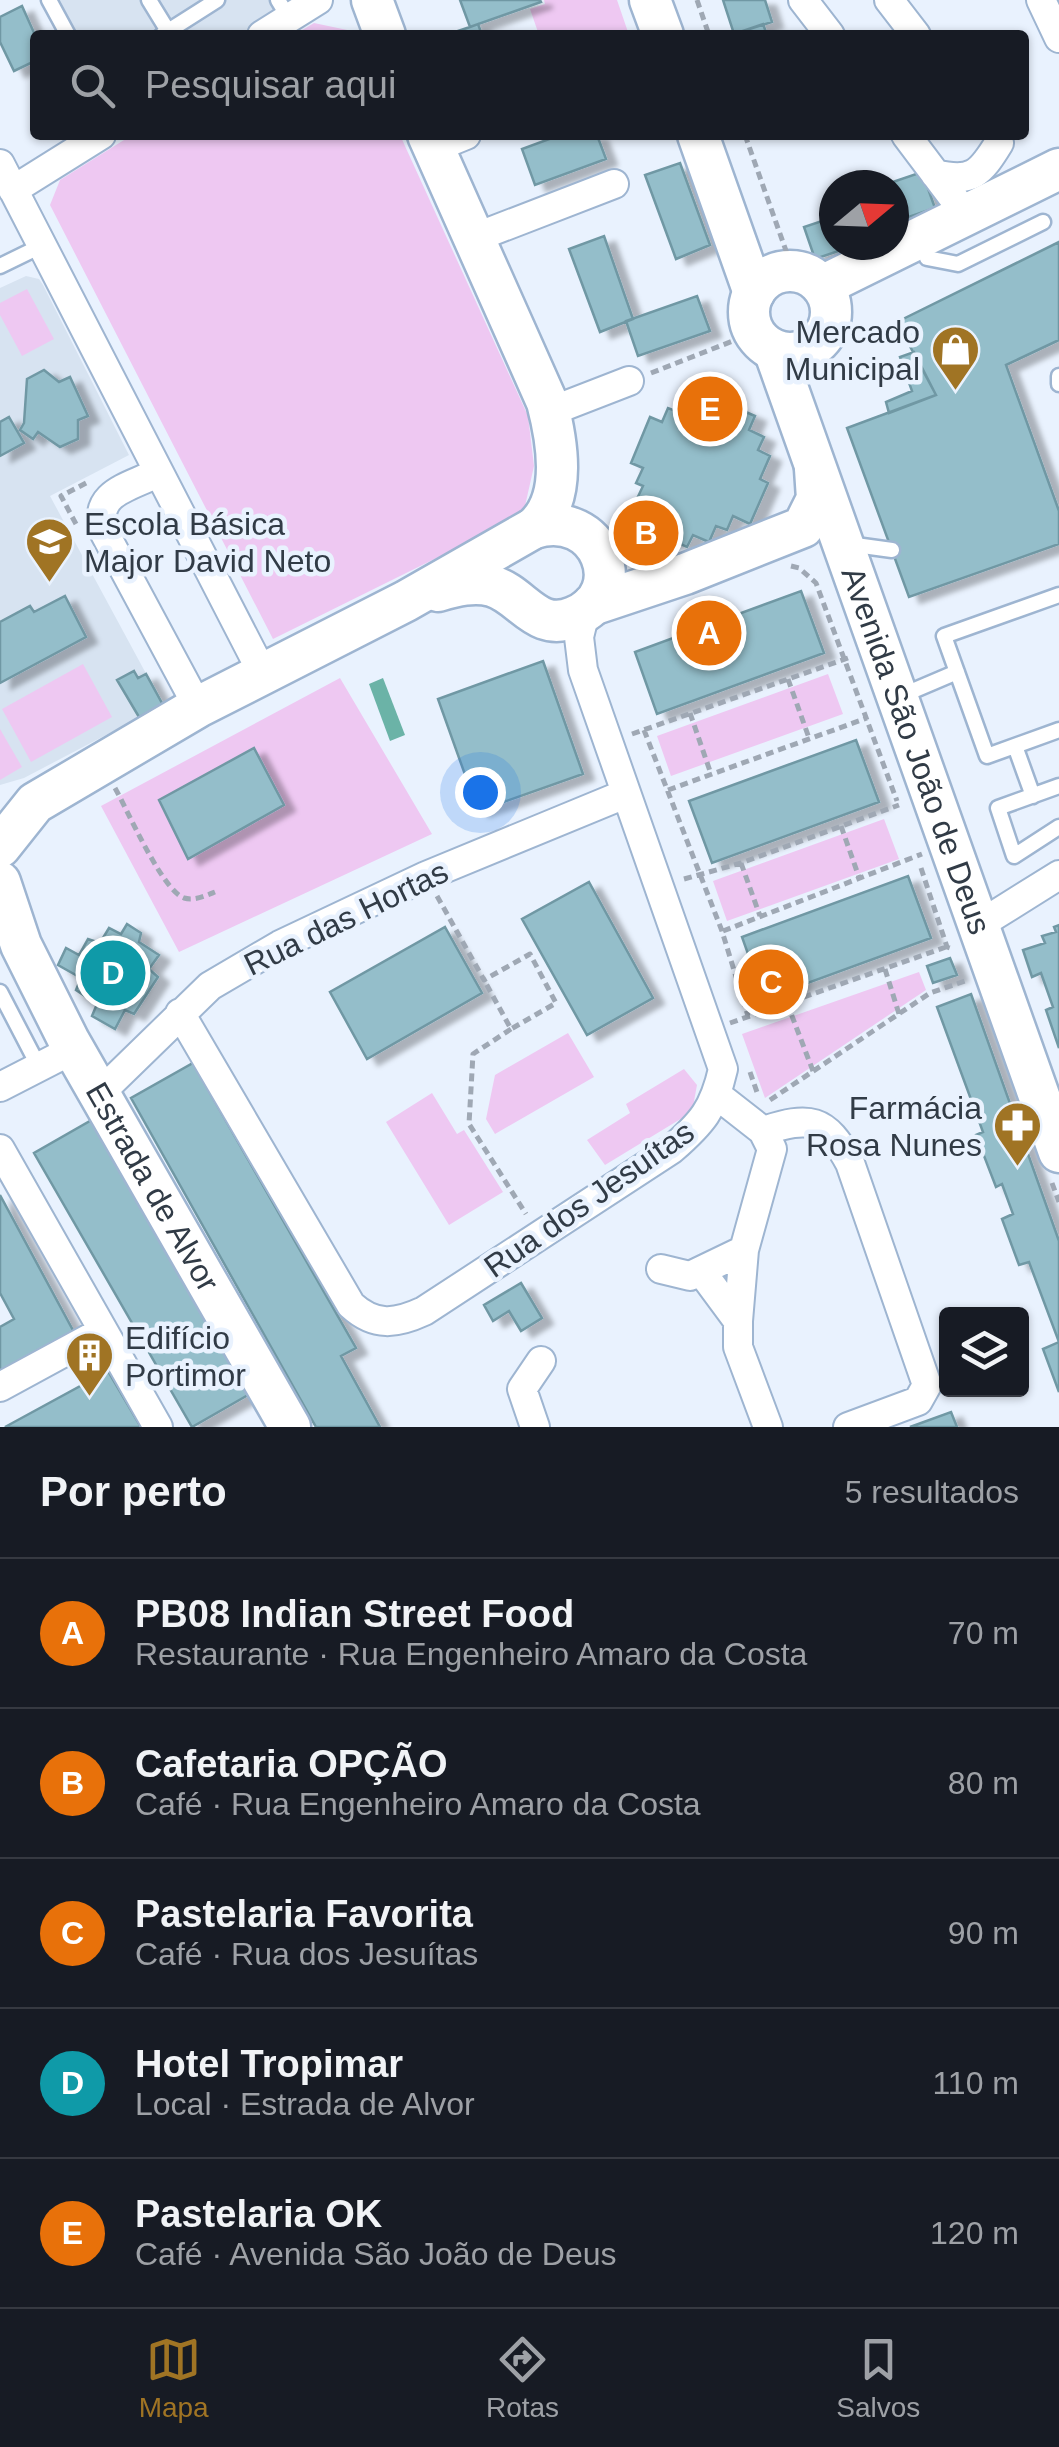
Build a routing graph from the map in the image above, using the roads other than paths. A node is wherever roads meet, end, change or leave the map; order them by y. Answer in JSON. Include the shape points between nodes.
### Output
{"nodes":[{"id":1,"x":49,"y":0,"type":"edge"},
{"id":2,"x":149,"y":0,"type":"edge"},
{"id":3,"x":217,"y":0,"type":"edge"},
{"id":4,"x":318,"y":0,"type":"edge"},
{"id":5,"x":372,"y":0,"type":"edge"},
{"id":6,"x":650,"y":0,"type":"edge"},
{"id":7,"x":803,"y":0,"type":"edge"},
{"id":8,"x":889,"y":0,"type":"edge"},
{"id":9,"x":1041,"y":0,"type":"edge"},
{"id":10,"x":284,"y":9,"type":"edge"},
{"id":11,"x":65,"y":30,"type":"edge"},
{"id":12,"x":164,"y":30,"type":"edge"},
{"id":13,"x":170,"y":30,"type":"edge"},
{"id":14,"x":266,"y":30,"type":"edge"},
{"id":15,"x":384,"y":30,"type":"edge"},
{"id":16,"x":660,"y":30,"type":"edge"},
{"id":17,"x":826,"y":30,"type":"edge"},
{"id":18,"x":912,"y":30,"type":"edge"},
{"id":19,"x":1059,"y":38,"type":"edge"},
{"id":20,"x":93,"y":140,"type":"edge"},
{"id":21,"x":443,"y":140,"type":"edge"},
{"id":22,"x":700,"y":140,"type":"edge"},
{"id":23,"x":910,"y":140,"type":"edge"},
{"id":24,"x":996,"y":140,"type":"edge"},
{"id":25,"x":997,"y":140,"type":"edge"},
{"id":26,"x":0,"y":164,"type":"edge"},
{"id":27,"x":935,"y":174,"type":"junction"},
{"id":28,"x":614,"y":184,"type":"dead end"},
{"id":29,"x":1052,"y":189,"type":"edge"},
{"id":30,"x":7,"y":193,"type":"edge"},
{"id":31,"x":967,"y":216,"type":"junction"},
{"id":32,"x":474,"y":238,"type":"junction"},
{"id":33,"x":42,"y":246,"type":"junction"},
{"id":34,"x":0,"y":266,"type":"edge"},
{"id":35,"x":826,"y":298,"type":"junction"},
{"id":36,"x":775,"y":310,"type":"junction"},
{"id":37,"x":630,"y":381,"type":"road end"},
{"id":38,"x":550,"y":412,"type":"junction"},
{"id":39,"x":810,"y":451,"type":"junction"},
{"id":40,"x":157,"y":474,"type":"junction"},
{"id":41,"x":803,"y":527,"type":"junction"},
{"id":42,"x":531,"y":530,"type":"junction"},
{"id":43,"x":845,"y":549,"type":"junction"},
{"id":44,"x":892,"y":550,"type":"dead end"},
{"id":45,"x":1059,"y":595,"type":"edge"},
{"id":46,"x":406,"y":601,"type":"junction"},
{"id":47,"x":589,"y":608,"type":"junction"},
{"id":48,"x":528,"y":610,"type":"junction"},
{"id":49,"x":583,"y":670,"type":"junction"},
{"id":50,"x":957,"y":672,"type":"junction"},
{"id":51,"x":263,"y":674,"type":"junction"},
{"id":52,"x":198,"y":707,"type":"junction"},
{"id":53,"x":882,"y":708,"type":"junction"},
{"id":54,"x":1059,"y":730,"type":"edge"},
{"id":55,"x":1015,"y":746,"type":"junction"},
{"id":56,"x":1059,"y":786,"type":"edge"},
{"id":57,"x":624,"y":794,"type":"junction"},
{"id":58,"x":1032,"y":796,"type":"junction"},
{"id":59,"x":18,"y":804,"type":"edge"},
{"id":60,"x":1057,"y":834,"type":"edge"},
{"id":61,"x":0,"y":847,"type":"edge"},
{"id":62,"x":1059,"y":876,"type":"edge"},
{"id":63,"x":0,"y":882,"type":"edge"},
{"id":64,"x":10,"y":936,"type":"edge"},
{"id":65,"x":969,"y":936,"type":"junction"},
{"id":66,"x":0,"y":992,"type":"edge"},
{"id":67,"x":180,"y":1013,"type":"junction"},
{"id":68,"x":56,"y":1058,"type":"junction"},
{"id":69,"x":0,"y":1088,"type":"edge"},
{"id":70,"x":100,"y":1093,"type":"junction"},
{"id":71,"x":717,"y":1095,"type":"junction"},
{"id":72,"x":1055,"y":1129,"type":"edge"},
{"id":73,"x":763,"y":1130,"type":"junction"},
{"id":74,"x":0,"y":1149,"type":"edge"},
{"id":75,"x":744,"y":1250,"type":"junction"},
{"id":76,"x":660,"y":1269,"type":"dead end"},
{"id":77,"x":701,"y":1271,"type":"junction"},
{"id":78,"x":738,"y":1320,"type":"junction"},
{"id":79,"x":103,"y":1331,"type":"junction"},
{"id":80,"x":241,"y":1337,"type":"junction"},
{"id":81,"x":542,"y":1361,"type":"dead end"},
{"id":82,"x":0,"y":1387,"type":"edge"},
{"id":83,"x":158,"y":1427,"type":"edge"},
{"id":84,"x":268,"y":1427,"type":"edge"},
{"id":85,"x":290,"y":1427,"type":"edge"},
{"id":86,"x":534,"y":1427,"type":"edge"},
{"id":87,"x":768,"y":1427,"type":"edge"},
{"id":88,"x":848,"y":1427,"type":"edge"}],
"edges":[{"from":1,"to":11,"type":"lane"},
{"from":2,"to":12,"type":"lane"},
{"from":3,"to":13,"type":"lane"},
{"from":4,"to":10,"type":"street"},
{"from":5,"to":15,"type":"street"},
{"from":6,"to":16,"type":"street"},
{"from":7,"to":17,"type":"street"},
{"from":8,"to":18,"type":"street"},
{"from":9,"to":19,"type":"street"},
{"from":10,"to":14,"type":"street"},
{"from":20,"to":30,"type":"street"},
{"from":21,"to":32,"type":"street"},
{"from":22,"to":36,"type":"street","name":"Avenida São João de Deus","via":[[723,205],[752,252]]},
{"from":23,"to":27,"type":"street"},
{"from":24,"to":27,"type":"street","via":[[971,177]]},
{"from":25,"to":29,"type":"street","via":[[1018,168]]},
{"from":26,"to":30,"type":"street"},
{"from":27,"to":31,"type":"street"},
{"from":28,"to":32,"type":"street"},
{"from":29,"to":31,"type":"street"},
{"from":29,"to":35,"type":"street","via":[[927,258]]},
{"from":30,"to":33,"type":"street"},
{"from":31,"to":35,"type":"street"},
{"from":32,"to":38,"type":"street"},
{"from":33,"to":34,"type":"lane"},
{"from":33,"to":40,"type":"street"},
{"from":35,"to":36,"type":"street","via":[[799,272]]},
{"from":35,"to":36,"type":"street","via":[[823,336]]},
{"from":36,"to":39,"type":"street","name":"Avenida São João de Deus"},
{"from":37,"to":38,"type":"street"},
{"from":38,"to":42,"type":"street","via":[[558,463],[545,519]]},
{"from":39,"to":41,"type":"street","via":[[817,498]]},
{"from":39,"to":43,"type":"street","name":"Avenida São João de Deus"},
{"from":40,"to":51,"type":"street"},
{"from":40,"to":52,"type":"street","via":[[106,499],[99,514]]},
{"from":41,"to":43,"type":"street","via":[[828,532]]},
{"from":41,"to":47,"type":"street"},
{"from":42,"to":46,"type":"street"},
{"from":42,"to":47,"type":"street","via":[[567,525],[595,543],[605,574]]},
{"from":42,"to":48,"type":"street","via":[[516,544],[507,572]]},
{"from":43,"to":44,"type":"lane"},
{"from":43,"to":53,"type":"street","name":"Avenida São João de Deus","via":[[862,654]]},
{"from":45,"to":50,"type":"lane","via":[[944,636]]},
{"from":46,"to":48,"type":"street","via":[[478,584],[495,586]]},
{"from":46,"to":51,"type":"street"},
{"from":47,"to":48,"type":"street","via":[[556,622]]},
{"from":47,"to":49,"type":"street","via":[[579,637]]},
{"from":48,"to":49,"type":"street","via":[[567,644]]},
{"from":49,"to":57,"type":"street","name":"Rua dos Jesuítas"},
{"from":50,"to":53,"type":"lane"},
{"from":50,"to":55,"type":"lane","via":[[987,756]]},
{"from":51,"to":52,"type":"street"},
{"from":52,"to":59,"type":"street"},
{"from":53,"to":65,"type":"street","name":"Avenida São João de Deus","via":[[925,846]]},
{"from":54,"to":55,"type":"lane"},
{"from":55,"to":58,"type":"lane"},
{"from":56,"to":58,"type":"lane"},
{"from":57,"to":67,"type":"street","name":"Rua das Hortas","via":[[280,945],[210,986]]},
{"from":57,"to":71,"type":"street","name":"Rua dos Jesuítas","via":[[721,1026]]},
{"from":58,"to":60,"type":"lane","via":[[998,808],[1014,856]]},
{"from":59,"to":61,"type":"street"},
{"from":62,"to":65,"type":"street"},
{"from":63,"to":64,"type":"street","name":"Estrada de Alvor"},
{"from":64,"to":68,"type":"street","name":"Estrada de Alvor"},
{"from":65,"to":72,"type":"street","name":"Avenida São João de Deus"},
{"from":66,"to":68,"type":"lane"},
{"from":67,"to":70,"type":"street","name":"Rua das Hortas"},
{"from":67,"to":71,"type":"street","name":"Rua dos Jesuítas","via":[[351,1305],[383,1322],[424,1312],[672,1149],[702,1122]]},
{"from":68,"to":69,"type":"street"},
{"from":68,"to":70,"type":"street","name":"Estrada de Alvor"},
{"from":70,"to":80,"type":"street","name":"Estrada de Alvor"},
{"from":71,"to":73,"type":"street"},
{"from":73,"to":75,"type":"street","via":[[772,1149]]},
{"from":73,"to":88,"type":"street","via":[[795,1121],[817,1124],[837,1138],[928,1385],[918,1401]]},
{"from":74,"to":79,"type":"street"},
{"from":75,"to":77,"type":"street"},
{"from":75,"to":78,"type":"street"},
{"from":76,"to":77,"type":"street","via":[[690,1276]]},
{"from":77,"to":78,"type":"street"},
{"from":78,"to":87,"type":"street","via":[[738,1347]]},
{"from":79,"to":82,"type":"street"},
{"from":79,"to":83,"type":"street"},
{"from":80,"to":84,"type":"street","via":[[262,1388]]},
{"from":80,"to":85,"type":"street","name":"Estrada de Alvor"},
{"from":81,"to":86,"type":"street","via":[[522,1389]]}]}
